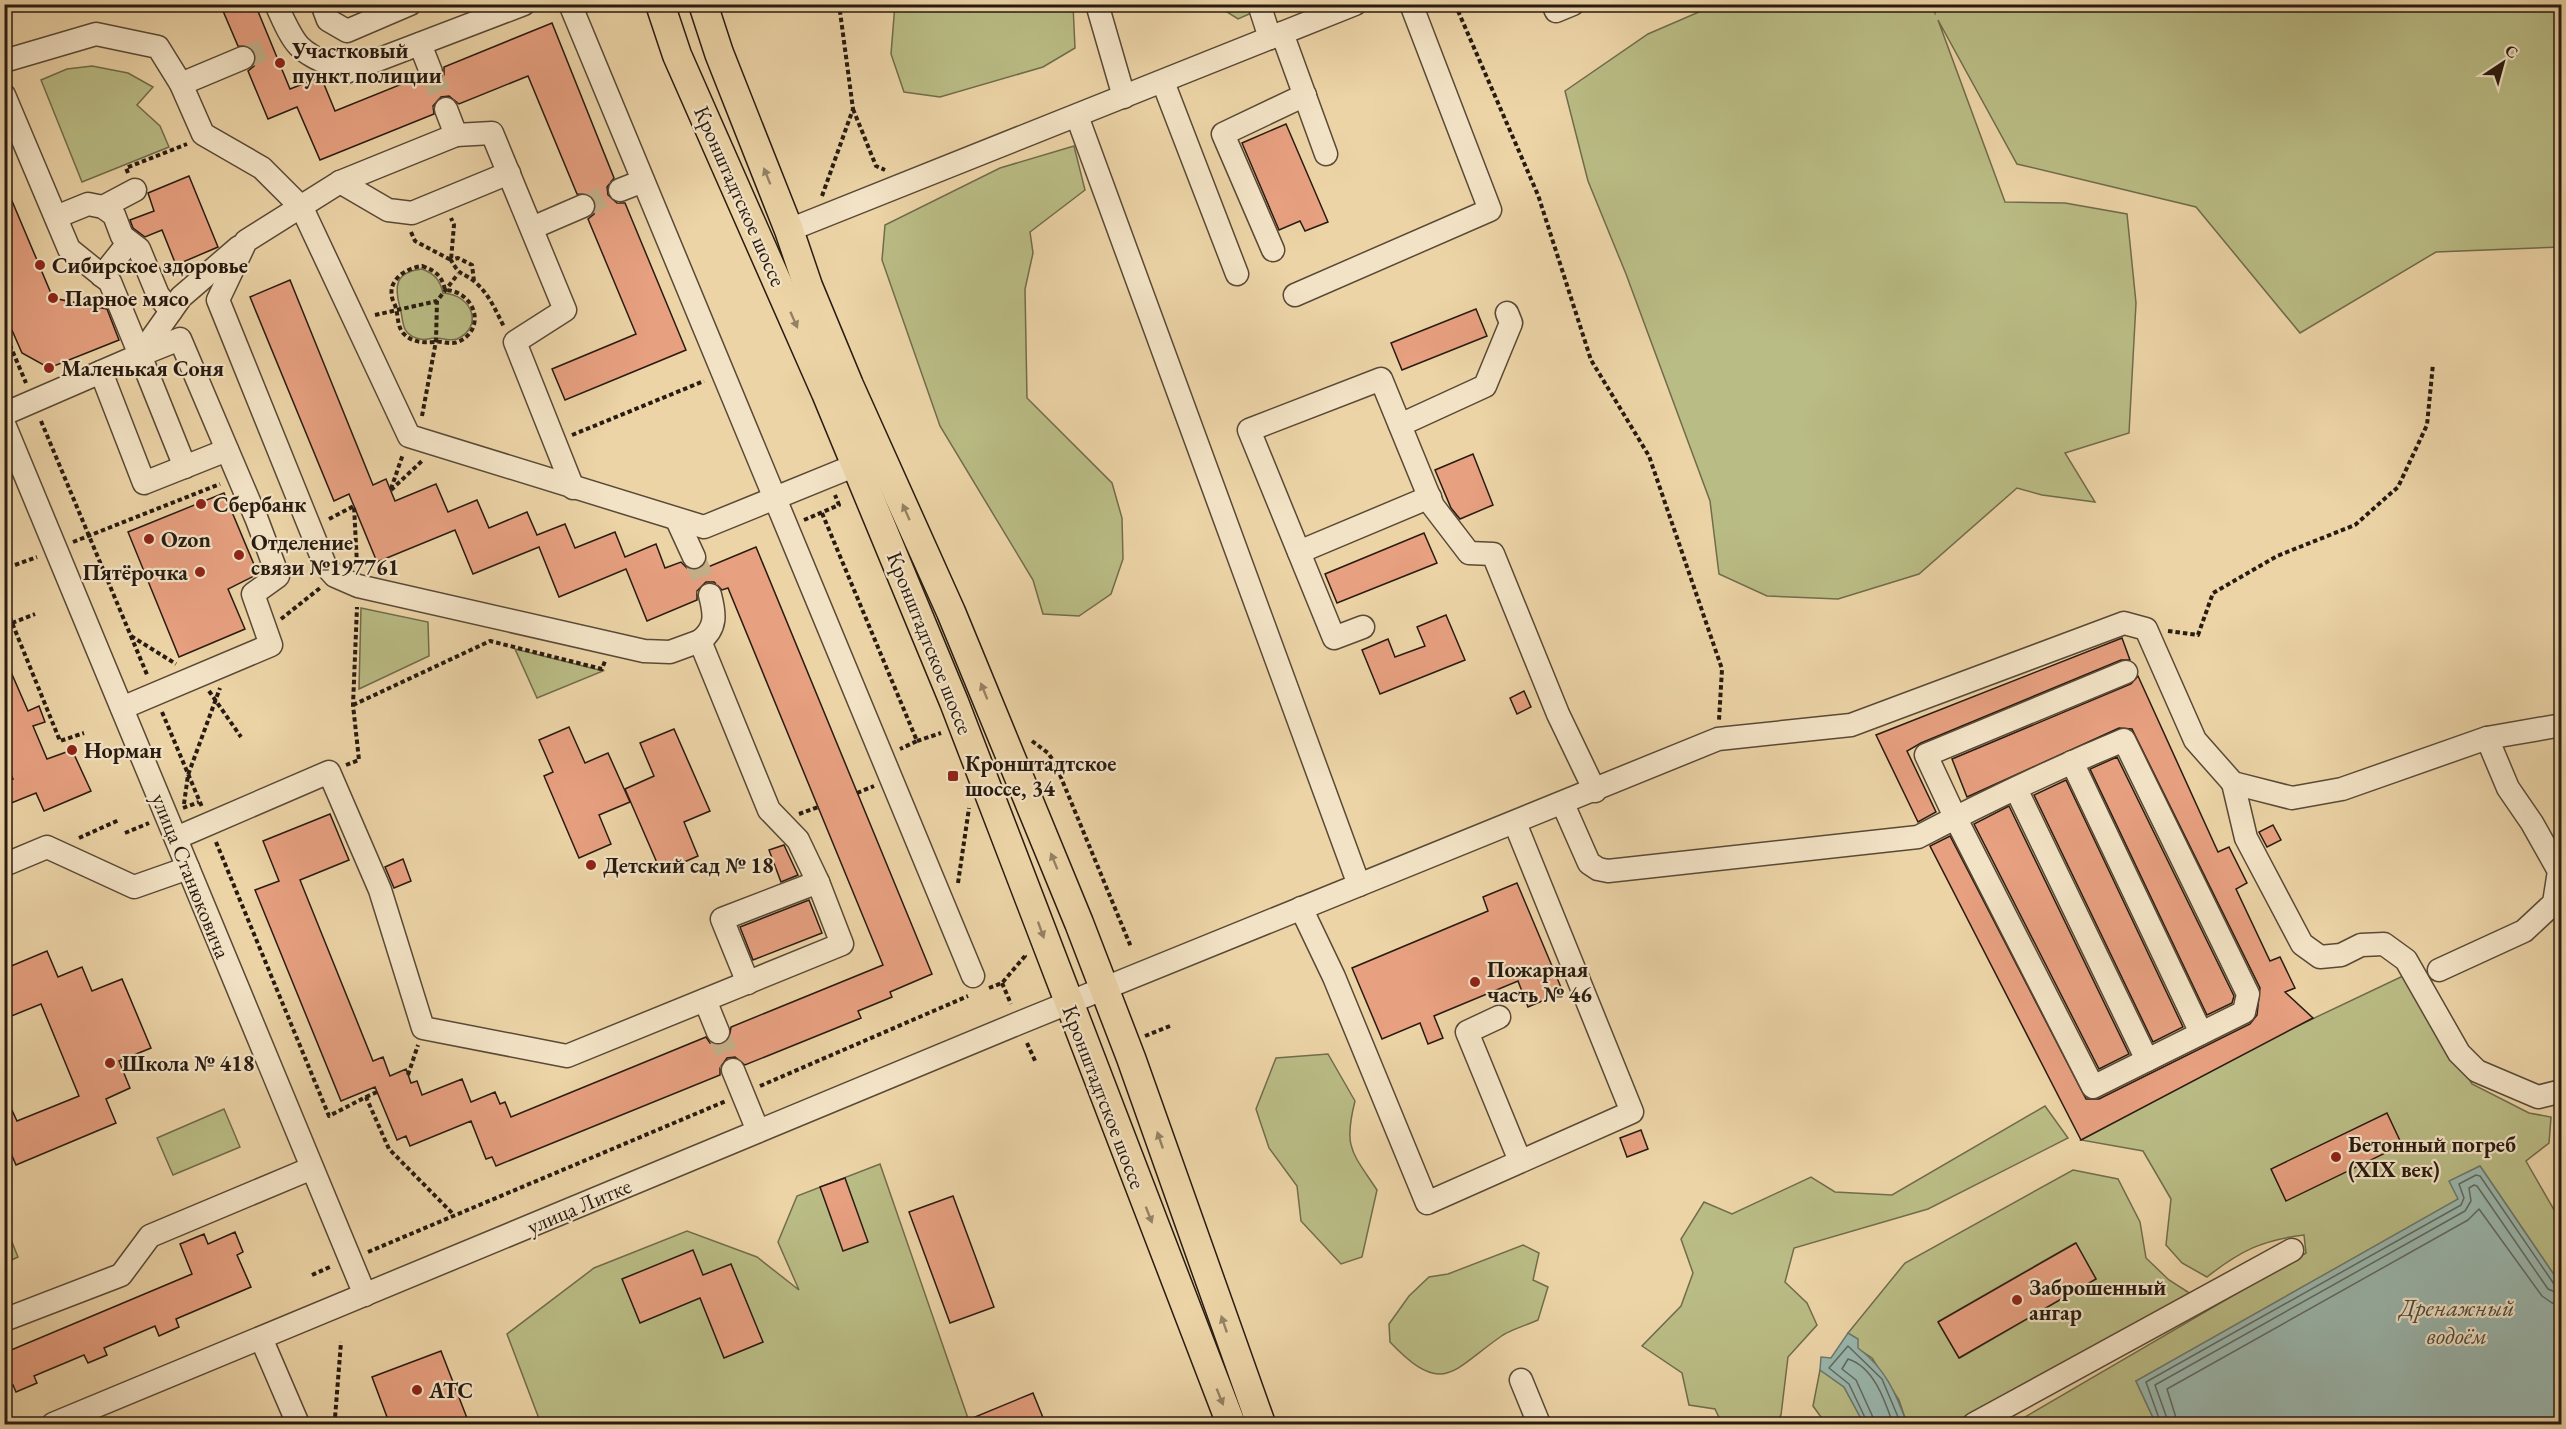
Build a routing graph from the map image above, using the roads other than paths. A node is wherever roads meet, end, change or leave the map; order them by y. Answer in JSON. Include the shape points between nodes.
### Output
{"nodes":[{"id":1,"x":276,"y":4,"type":"edge"},
{"id":2,"x":322,"y":4,"type":"edge"},
{"id":3,"x":410,"y":4,"type":"edge"},
{"id":4,"x":524,"y":4,"type":"edge"},
{"id":5,"x":570,"y":4,"type":"edge"},
{"id":6,"x":660,"y":4,"type":"edge"},
{"id":7,"x":703,"y":4,"type":"edge"},
{"id":8,"x":1097,"y":4,"type":"edge"},
{"id":9,"x":1259,"y":4,"type":"edge"},
{"id":10,"x":1355,"y":4,"type":"edge"},
{"id":11,"x":1411,"y":4,"type":"edge"},
{"id":12,"x":1553,"y":4,"type":"edge"},
{"id":13,"x":1573,"y":4,"type":"edge"},
{"id":14,"x":1276,"y":36,"type":"junction"},
{"id":15,"x":420,"y":44,"type":"junction"},
{"id":16,"x":243,"y":58,"type":"tunnel mouth"},
{"id":17,"x":4,"y":61,"type":"edge"},
{"id":18,"x":431,"y":72,"type":"tunnel mouth"},
{"id":19,"x":1163,"y":82,"type":"junction"},
{"id":20,"x":181,"y":84,"type":"junction"},
{"id":21,"x":4,"y":95,"type":"edge"},
{"id":22,"x":1305,"y":96,"type":"junction"},
{"id":23,"x":1124,"y":97,"type":"junction"},
{"id":24,"x":446,"y":109,"type":"tunnel mouth"},
{"id":25,"x":1077,"y":116,"type":"junction"},
{"id":26,"x":456,"y":135,"type":"junction"},
{"id":27,"x":1326,"y":154,"type":"dead end"},
{"id":28,"x":509,"y":173,"type":"junction"},
{"id":29,"x":643,"y":181,"type":"junction"},
{"id":30,"x":340,"y":182,"type":"junction"},
{"id":31,"x":135,"y":190,"type":"road end"},
{"id":32,"x":620,"y":190,"type":"tunnel mouth"},
{"id":33,"x":583,"y":206,"type":"tunnel mouth"},
{"id":34,"x":103,"y":207,"type":"junction"},
{"id":35,"x":302,"y":208,"type":"junction"},
{"id":36,"x":56,"y":218,"type":"junction"},
{"id":37,"x":532,"y":228,"type":"junction"},
{"id":38,"x":789,"y":230,"type":"junction"},
{"id":39,"x":246,"y":241,"type":"junction"},
{"id":40,"x":129,"y":242,"type":"junction"},
{"id":41,"x":1273,"y":250,"type":"dead end"},
{"id":42,"x":1238,"y":274,"type":"dead end"},
{"id":43,"x":102,"y":276,"type":"junction"},
{"id":44,"x":1294,"y":294,"type":"dead end"},
{"id":45,"x":171,"y":310,"type":"junction"},
{"id":46,"x":1507,"y":313,"type":"dead end"},
{"id":47,"x":140,"y":355,"type":"junction"},
{"id":48,"x":101,"y":372,"type":"junction"},
{"id":49,"x":4,"y":414,"type":"edge"},
{"id":50,"x":1400,"y":425,"type":"junction"},
{"id":51,"x":7,"y":437,"type":"edge"},
{"id":52,"x":228,"y":450,"type":"junction"},
{"id":53,"x":856,"y":465,"type":"junction"},
{"id":54,"x":185,"y":467,"type":"junction"},
{"id":55,"x":573,"y":488,"type":"junction"},
{"id":56,"x":1430,"y":497,"type":"junction"},
{"id":57,"x":775,"y":499,"type":"junction"},
{"id":58,"x":677,"y":520,"type":"junction"},
{"id":59,"x":704,"y":527,"type":"junction"},
{"id":60,"x":1299,"y":552,"type":"junction"},
{"id":61,"x":710,"y":595,"type":"tunnel mouth"},
{"id":62,"x":1363,"y":627,"type":"dead end"},
{"id":63,"x":700,"y":641,"type":"junction"},
{"id":64,"x":2126,"y":672,"type":"dead end"},
{"id":65,"x":122,"y":708,"type":"junction"},
{"id":66,"x":2562,"y":725,"type":"edge"},
{"id":67,"x":2487,"y":738,"type":"junction"},
{"id":68,"x":2072,"y":762,"type":"junction"},
{"id":69,"x":2234,"y":783,"type":"junction"},
{"id":70,"x":2016,"y":789,"type":"junction"},
{"id":71,"x":1594,"y":791,"type":"junction"},
{"id":72,"x":1563,"y":804,"type":"junction"},
{"id":73,"x":1955,"y":818,"type":"junction"},
{"id":74,"x":1515,"y":823,"type":"junction"},
{"id":75,"x":176,"y":838,"type":"junction"},
{"id":76,"x":4,"y":865,"type":"edge"},
{"id":77,"x":188,"y":868,"type":"junction"},
{"id":78,"x":818,"y":882,"type":"junction"},
{"id":79,"x":1359,"y":885,"type":"junction"},
{"id":80,"x":1301,"y":908,"type":"junction"},
{"id":81,"x":2439,"y":970,"type":"dead end"},
{"id":82,"x":748,"y":983,"type":"junction"},
{"id":83,"x":976,"y":984,"type":"road end"},
{"id":84,"x":1105,"y":988,"type":"junction"},
{"id":85,"x":705,"y":1000,"type":"junction"},
{"id":86,"x":1068,"y":1003,"type":"junction"},
{"id":87,"x":1499,"y":1017,"type":"dead end"},
{"id":88,"x":718,"y":1032,"type":"tunnel mouth"},
{"id":89,"x":2201,"y":1033,"type":"junction"},
{"id":90,"x":2146,"y":1060,"type":"junction"},
{"id":91,"x":733,"y":1070,"type":"tunnel mouth"},
{"id":92,"x":2562,"y":1092,"type":"edge"},
{"id":93,"x":758,"y":1131,"type":"junction"},
{"id":94,"x":1520,"y":1161,"type":"junction"},
{"id":95,"x":312,"y":1168,"type":"junction"},
{"id":96,"x":2292,"y":1250,"type":"dead end"},
{"id":97,"x":365,"y":1295,"type":"junction"},
{"id":98,"x":4,"y":1320,"type":"edge"},
{"id":99,"x":261,"y":1338,"type":"junction"},
{"id":100,"x":1521,"y":1380,"type":"dead end"},
{"id":101,"x":53,"y":1425,"type":"edge"},
{"id":102,"x":298,"y":1425,"type":"edge"},
{"id":103,"x":1231,"y":1425,"type":"edge"},
{"id":104,"x":1261,"y":1425,"type":"edge"},
{"id":105,"x":1539,"y":1425,"type":"edge"},
{"id":106,"x":1974,"y":1425,"type":"edge"}],
"edges":[{"from":1,"to":15,"type":"street","via":[[282,42],[346,72]]},
{"from":2,"to":3,"type":"street","via":[[328,20],[347,31]]},
{"from":4,"to":15,"type":"street"},
{"from":5,"to":29,"type":"street"},
{"from":6,"to":53,"type":"main road","name":"Кронштадтское шоссе","one_way":true,"via":[[677,55]]},
{"from":38,"to":7,"type":"main road","name":"Кронштадтское шоссе","one_way":true},
{"from":8,"to":23,"type":"street"},
{"from":9,"to":14,"type":"street"},
{"from":10,"to":14,"type":"street"},
{"from":11,"to":44,"type":"street","via":[[1490,210]]},
{"from":12,"to":13,"type":"street","via":[[1556,11]]},
{"from":14,"to":19,"type":"street"},
{"from":14,"to":22,"type":"street"},
{"from":15,"to":18,"type":"street"},
{"from":16,"to":20,"type":"street"},
{"from":17,"to":20,"type":"street","via":[[96,34],[158,47]]},
{"from":19,"to":23,"type":"street"},
{"from":19,"to":42,"type":"street"},
{"from":20,"to":35,"type":"street","via":[[203,134],[262,168]]},
{"from":21,"to":36,"type":"street"},
{"from":22,"to":27,"type":"street"},
{"from":22,"to":41,"type":"street","via":[[1223,134]]},
{"from":23,"to":25,"type":"street"},
{"from":24,"to":26,"type":"street"},
{"from":25,"to":38,"type":"street"},
{"from":25,"to":79,"type":"street"},
{"from":26,"to":28,"type":"street","via":[[492,133]]},
{"from":26,"to":30,"type":"street"},
{"from":28,"to":30,"type":"street","via":[[412,213],[388,210]]},
{"from":28,"to":37,"type":"street"},
{"from":29,"to":32,"type":"street"},
{"from":29,"to":57,"type":"street"},
{"from":30,"to":35,"type":"street"},
{"from":31,"to":34,"type":"street"},
{"from":33,"to":37,"type":"street"},
{"from":34,"to":36,"type":"street","via":[[88,204]]},
{"from":34,"to":40,"type":"street","via":[[114,215],[122,236]]},
{"from":35,"to":39,"type":"street"},
{"from":35,"to":55,"type":"street","via":[[422,440]]},
{"from":36,"to":43,"type":"street","via":[[69,249]]},
{"from":37,"to":55,"type":"street","via":[[565,310],[514,342]]},
{"from":84,"to":38,"type":"main road","name":"Кронштадтское шоссе","one_way":true,"via":[[951,612],[844,374]]},
{"from":39,"to":45,"type":"street"},
{"from":39,"to":63,"type":"street","via":[[218,300],[325,565],[334,576],[358,586],[644,651],[670,652]]},
{"from":40,"to":43,"type":"street"},
{"from":40,"to":45,"type":"street","via":[[139,249],[158,295]]},
{"from":43,"to":47,"type":"street","via":[[110,282]]},
{"from":45,"to":47,"type":"street"},
{"from":46,"to":50,"type":"street","via":[[1511,323],[1485,386]]},
{"from":47,"to":48,"type":"street"},
{"from":47,"to":52,"type":"street","via":[[180,339]]},
{"from":47,"to":54,"type":"street"},
{"from":48,"to":49,"type":"street"},
{"from":48,"to":54,"type":"street","via":[[144,483]]},
{"from":50,"to":56,"type":"street"},
{"from":50,"to":60,"type":"street","via":[[1381,379],[1249,430]]},
{"from":51,"to":65,"type":"street","name":"улица Станюковича"},
{"from":52,"to":54,"type":"street"},
{"from":52,"to":65,"type":"street","via":[[278,576],[253,594],[271,645]]},
{"from":53,"to":57,"type":"street"},
{"from":53,"to":86,"type":"main road","name":"Кронштадтское шоссе","one_way":true,"via":[[979,765]]},
{"from":55,"to":58,"type":"street"},
{"from":56,"to":60,"type":"street"},
{"from":56,"to":71,"type":"street","via":[[1469,553],[1493,554]]},
{"from":57,"to":59,"type":"street"},
{"from":57,"to":83,"type":"street"},
{"from":58,"to":59,"type":"street"},
{"from":58,"to":59,"type":"street","via":[[694,556]]},
{"from":60,"to":62,"type":"street","via":[[1334,638]]},
{"from":61,"to":63,"type":"street","via":[[715,620],[709,634]]},
{"from":63,"to":78,"type":"street","via":[[769,810],[798,840]]},
{"from":64,"to":73,"type":"street","via":[[1926,755]]},
{"from":65,"to":75,"type":"street","name":"улица Станюковича"},
{"from":66,"to":67,"type":"street"},
{"from":67,"to":69,"type":"street","via":[[2342,789],[2292,798]]},
{"from":67,"to":81,"type":"street","via":[[2508,788],[2559,872],[2554,903],[2524,931]]},
{"from":68,"to":70,"type":"street"},
{"from":68,"to":89,"type":"street"},
{"from":68,"to":89,"type":"street","via":[[2124,740],[2248,994],[2244,1012]]},
{"from":69,"to":71,"type":"street","name":"улица Литке","via":[[2195,740],[2146,629],[2124,623],[1851,725],[1718,739]]},
{"from":69,"to":92,"type":"street","via":[[2246,838],[2302,944],[2320,957],[2341,955],[2361,945],[2384,944],[2406,960],[2459,1053],[2477,1071],[2538,1097]]},
{"from":70,"to":73,"type":"street"},
{"from":70,"to":90,"type":"street"},
{"from":71,"to":72,"type":"street","name":"улица Литке"},
{"from":72,"to":73,"type":"street","via":[[1589,863],[1608,871],[1918,837]]},
{"from":72,"to":74,"type":"street","name":"улица Литке"},
{"from":73,"to":90,"type":"street","via":[[2093,1087]]},
{"from":74,"to":79,"type":"street","name":"улица Литке"},
{"from":74,"to":94,"type":"street","via":[[1632,1112]]},
{"from":75,"to":77,"type":"street","name":"улица Станюковича"},
{"from":75,"to":85,"type":"street","via":[[329,772],[380,890],[423,1028],[567,1056]]},
{"from":76,"to":77,"type":"street","via":[[47,847],[134,887]]},
{"from":77,"to":95,"type":"street","name":"улица Станюковича"},
{"from":78,"to":82,"type":"street","via":[[842,944]]},
{"from":78,"to":82,"type":"street","via":[[722,919]]},
{"from":79,"to":80,"type":"street","name":"улица Литке"},
{"from":80,"to":84,"type":"street","name":"улица Литке"},
{"from":80,"to":94,"type":"street","via":[[1334,977],[1427,1203]]},
{"from":82,"to":85,"type":"street"},
{"from":84,"to":86,"type":"street","name":"улица Литке"},
{"from":104,"to":84,"type":"main road","name":"Кронштадтское шоссе","one_way":true},
{"from":85,"to":88,"type":"street"},
{"from":86,"to":93,"type":"street","name":"улица Литке"},
{"from":86,"to":103,"type":"main road","name":"Кронштадтское шоссе","one_way":true},
{"from":87,"to":94,"type":"street","via":[[1467,1032]]},
{"from":89,"to":90,"type":"street"},
{"from":91,"to":93,"type":"street"},
{"from":93,"to":97,"type":"street","name":"улица Литке"},
{"from":95,"to":97,"type":"street","name":"улица Станюковича"},
{"from":95,"to":98,"type":"street","via":[[150,1236],[121,1275]]},
{"from":96,"to":106,"type":"street"},
{"from":97,"to":99,"type":"street","name":"улица Литке"},
{"from":99,"to":101,"type":"street","name":"улица Литке"},
{"from":99,"to":102,"type":"street"},
{"from":100,"to":105,"type":"street"}]}
